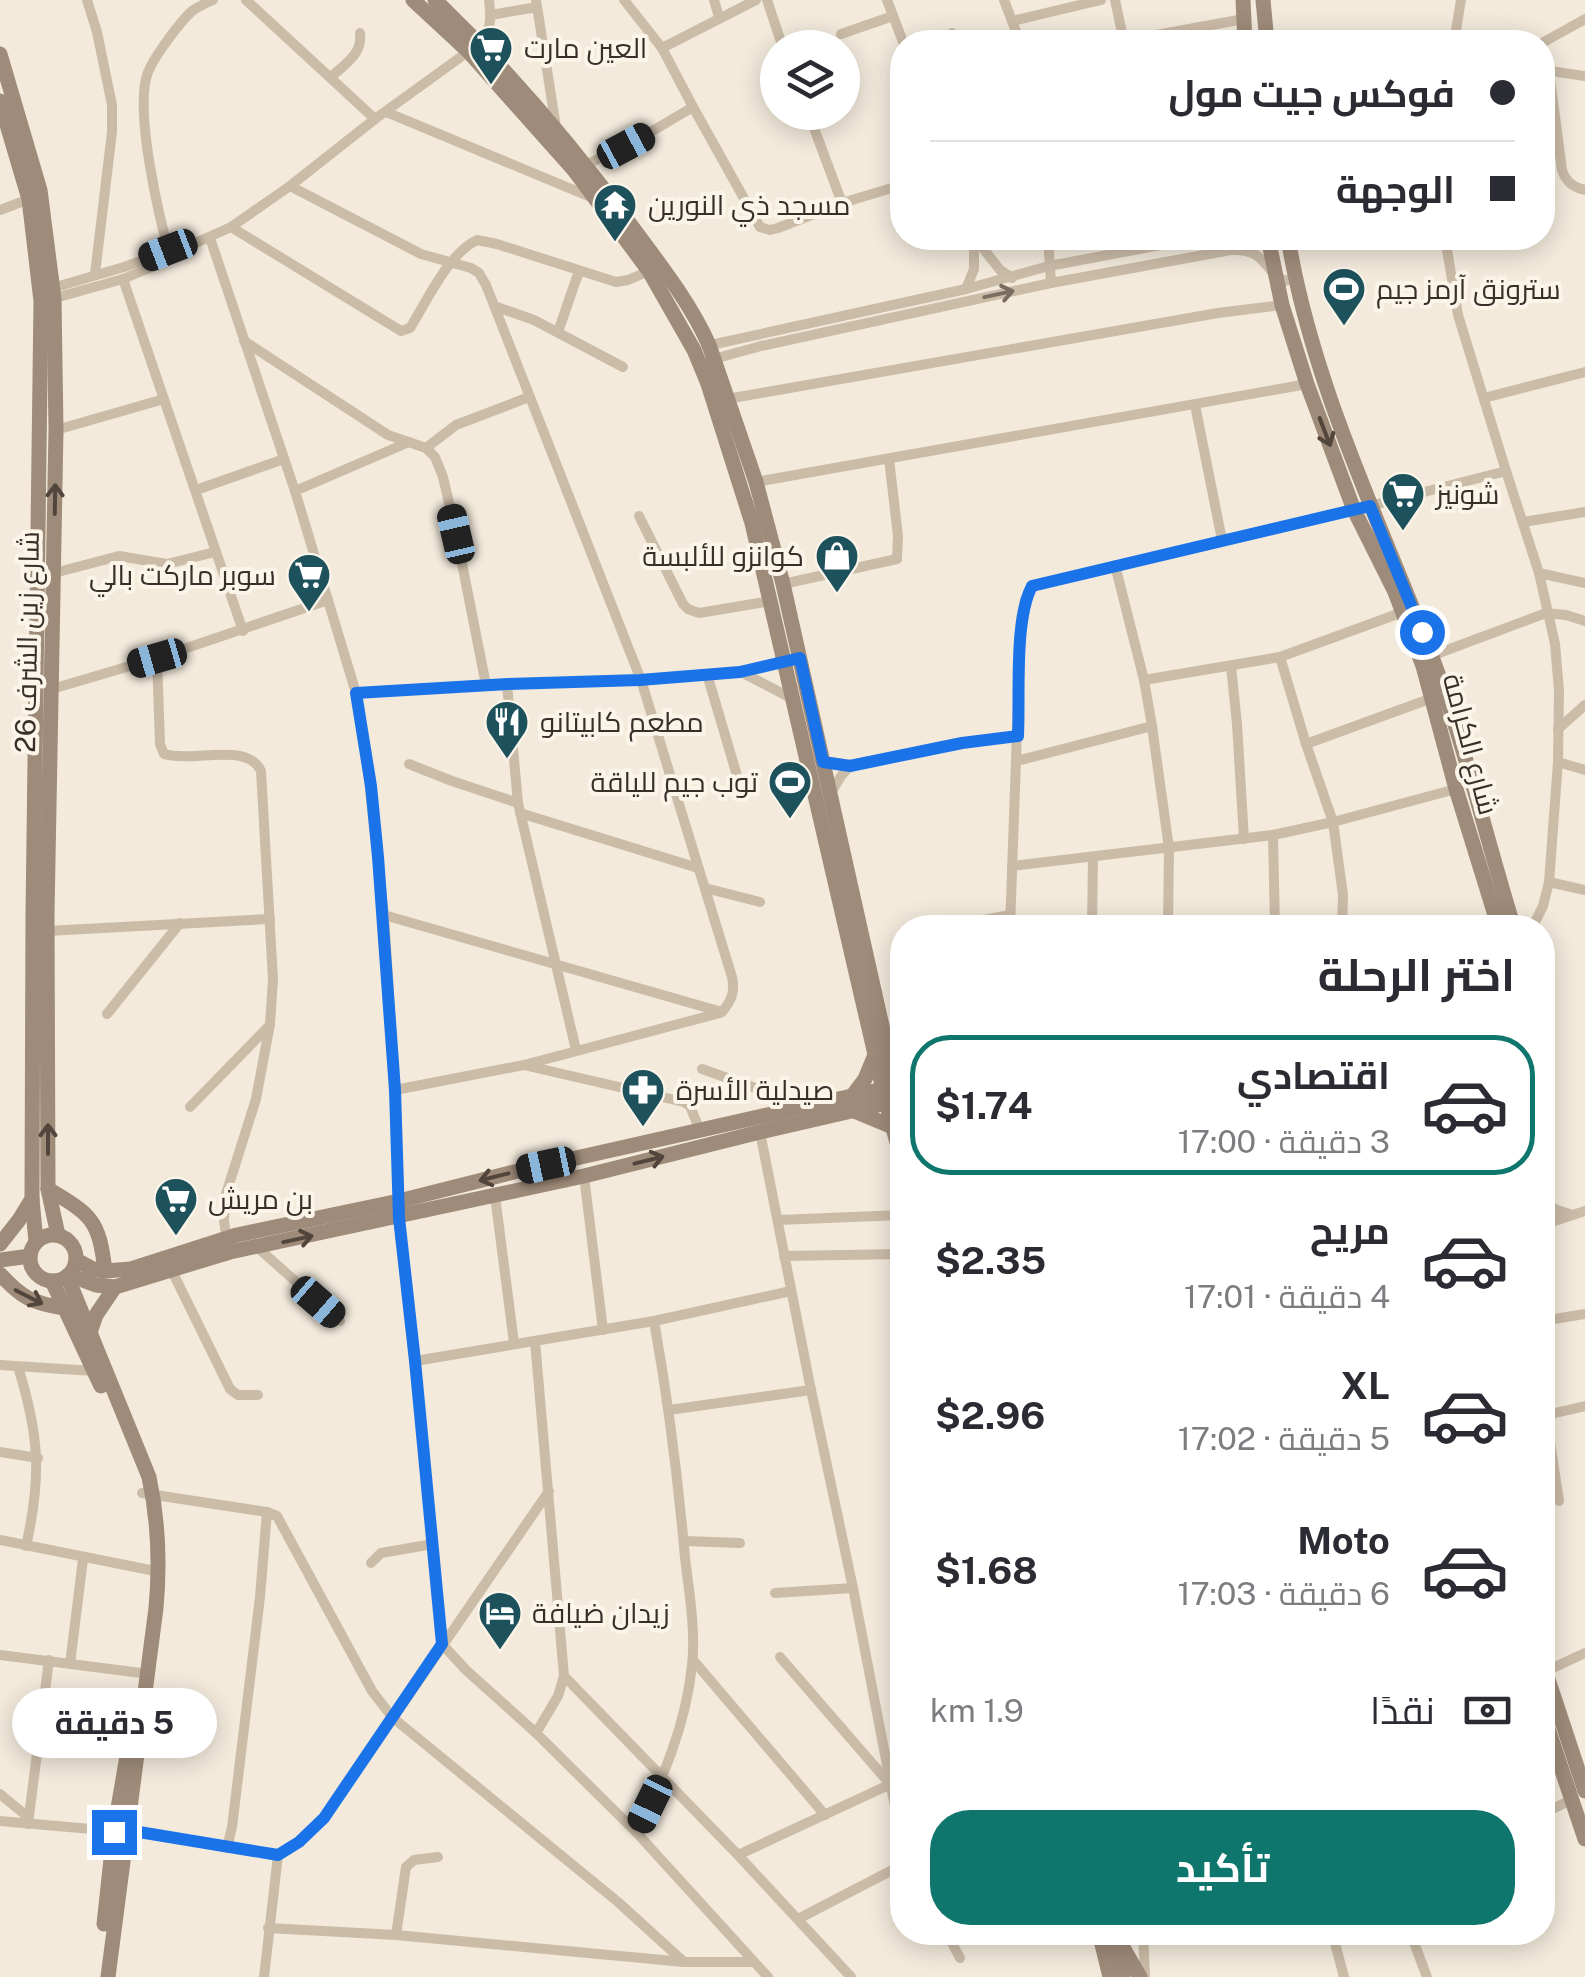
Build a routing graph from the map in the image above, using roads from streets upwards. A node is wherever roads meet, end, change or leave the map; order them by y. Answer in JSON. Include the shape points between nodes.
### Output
{"nodes":[{"id":1,"x":87,"y":0,"type":"edge"},
{"id":2,"x":213,"y":0,"type":"edge"},
{"id":3,"x":246,"y":0,"type":"edge"},
{"id":4,"x":414,"y":0,"type":"edge"},
{"id":5,"x":435,"y":0,"type":"edge"},
{"id":6,"x":489,"y":0,"type":"edge"},
{"id":7,"x":624,"y":0,"type":"edge"},
{"id":8,"x":714,"y":0,"type":"edge"},
{"id":9,"x":756,"y":0,"type":"edge"},
{"id":10,"x":767,"y":0,"type":"edge"},
{"id":11,"x":887,"y":0,"type":"edge"},
{"id":12,"x":1004,"y":0,"type":"edge"},
{"id":13,"x":1101,"y":0,"type":"edge"},
{"id":14,"x":1115,"y":0,"type":"edge"},
{"id":15,"x":1243,"y":0,"type":"edge"},
{"id":16,"x":1263,"y":0,"type":"edge"},
{"id":17,"x":1461,"y":0,"type":"edge"},
{"id":18,"x":536,"y":3,"type":"edge"},
{"id":19,"x":491,"y":15,"type":"junction"},
{"id":20,"x":893,"y":16,"type":"junction"},
{"id":21,"x":720,"y":17,"type":"junction"},
{"id":22,"x":1244,"y":19,"type":"junction"},
{"id":23,"x":1585,"y":19,"type":"edge"},
{"id":24,"x":1012,"y":22,"type":"junction"},
{"id":25,"x":778,"y":30,"type":"edge"},
{"id":26,"x":853,"y":30,"type":"edge"},
{"id":27,"x":898,"y":30,"type":"edge"},
{"id":28,"x":1015,"y":30,"type":"edge"},
{"id":29,"x":1121,"y":30,"type":"edge"},
{"id":30,"x":1187,"y":30,"type":"edge"},
{"id":31,"x":1244,"y":30,"type":"edge"},
{"id":32,"x":1266,"y":30,"type":"edge"},
{"id":33,"x":1458,"y":30,"type":"edge"},
{"id":34,"x":360,"y":33,"type":"dead end"},
{"id":35,"x":1555,"y":36,"type":"edge"},
{"id":36,"x":474,"y":47,"type":"junction"},
{"id":37,"x":662,"y":48,"type":"junction"},
{"id":38,"x":0,"y":54,"type":"edge"},
{"id":39,"x":1555,"y":72,"type":"edge"},
{"id":40,"x":1585,"y":76,"type":"edge"},
{"id":41,"x":331,"y":77,"type":"junction"},
{"id":42,"x":0,"y":101,"type":"edge"},
{"id":43,"x":692,"y":108,"type":"junction"},
{"id":44,"x":386,"y":112,"type":"junction"},
{"id":45,"x":374,"y":119,"type":"junction"},
{"id":46,"x":1555,"y":127,"type":"edge"},
{"id":47,"x":556,"y":128,"type":"junction"},
{"id":48,"x":815,"y":130,"type":"edge"},
{"id":49,"x":580,"y":168,"type":"junction"},
{"id":50,"x":290,"y":186,"type":"junction"},
{"id":51,"x":890,"y":189,"type":"edge"},
{"id":52,"x":1585,"y":190,"type":"edge"},
{"id":53,"x":603,"y":197,"type":"junction"},
{"id":54,"x":29,"y":200,"type":"junction"},
{"id":55,"x":842,"y":203,"type":"junction"},
{"id":56,"x":0,"y":210,"type":"edge"},
{"id":57,"x":231,"y":227,"type":"junction"},
{"id":58,"x":210,"y":238,"type":"junction"},
{"id":59,"x":976,"y":250,"type":"edge"},
{"id":60,"x":983,"y":250,"type":"edge"},
{"id":61,"x":1048,"y":250,"type":"edge"},
{"id":62,"x":1134,"y":250,"type":"edge"},
{"id":63,"x":1231,"y":250,"type":"edge"},
{"id":64,"x":1252,"y":250,"type":"edge"},
{"id":65,"x":1270,"y":250,"type":"edge"},
{"id":66,"x":1290,"y":250,"type":"edge"},
{"id":67,"x":1446,"y":250,"type":"edge"},
{"id":68,"x":170,"y":255,"type":"junction"},
{"id":69,"x":450,"y":263,"type":"junction"},
{"id":70,"x":1049,"y":266,"type":"junction"},
{"id":71,"x":649,"y":270,"type":"junction"},
{"id":72,"x":579,"y":271,"type":"junction"},
{"id":73,"x":95,"y":274,"type":"junction"},
{"id":74,"x":1275,"y":274,"type":"junction"},
{"id":75,"x":1295,"y":276,"type":"junction"},
{"id":76,"x":1012,"y":278,"type":"junction"},
{"id":77,"x":123,"y":279,"type":"junction"},
{"id":78,"x":1051,"y":283,"type":"junction"},
{"id":79,"x":966,"y":288,"type":"junction"},
{"id":80,"x":47,"y":294,"type":"junction"},
{"id":81,"x":1282,"y":305,"type":"junction"},
{"id":82,"x":494,"y":306,"type":"junction"},
{"id":83,"x":558,"y":332,"type":"junction"},
{"id":84,"x":243,"y":340,"type":"junction"},
{"id":85,"x":704,"y":354,"type":"junction"},
{"id":86,"x":623,"y":367,"type":"dead end"},
{"id":87,"x":1585,"y":372,"type":"edge"},
{"id":88,"x":1307,"y":384,"type":"junction"},
{"id":89,"x":529,"y":397,"type":"junction"},
{"id":90,"x":1484,"y":398,"type":"junction"},
{"id":91,"x":164,"y":399,"type":"junction"},
{"id":92,"x":727,"y":399,"type":"junction"},
{"id":93,"x":1195,"y":405,"type":"junction"},
{"id":94,"x":56,"y":430,"type":"junction"},
{"id":95,"x":408,"y":442,"type":"junction"},
{"id":96,"x":426,"y":448,"type":"junction"},
{"id":97,"x":284,"y":459,"type":"junction"},
{"id":98,"x":889,"y":459,"type":"junction"},
{"id":99,"x":1506,"y":471,"type":"junction"},
{"id":100,"x":756,"y":482,"type":"junction"},
{"id":101,"x":196,"y":490,"type":"junction"},
{"id":102,"x":295,"y":490,"type":"junction"},
{"id":103,"x":1362,"y":508,"type":"junction"},
{"id":104,"x":1585,"y":512,"type":"edge"},
{"id":105,"x":639,"y":516,"type":"dead end"},
{"id":106,"x":1522,"y":522,"type":"junction"},
{"id":107,"x":1222,"y":540,"type":"junction"},
{"id":108,"x":214,"y":552,"type":"junction"},
{"id":109,"x":1115,"y":566,"type":"junction"},
{"id":110,"x":54,"y":573,"type":"junction"},
{"id":111,"x":1538,"y":573,"type":"junction"},
{"id":112,"x":1585,"y":583,"type":"edge"},
{"id":113,"x":783,"y":584,"type":"junction"},
{"id":114,"x":328,"y":600,"type":"junction"},
{"id":115,"x":771,"y":601,"type":"junction"},
{"id":116,"x":1403,"y":612,"type":"junction"},
{"id":117,"x":1546,"y":613,"type":"junction"},
{"id":118,"x":1585,"y":621,"type":"edge"},
{"id":119,"x":243,"y":631,"type":"junction"},
{"id":120,"x":1432,"y":656,"type":"junction"},
{"id":121,"x":1280,"y":657,"type":"junction"},
{"id":122,"x":157,"y":658,"type":"junction"},
{"id":123,"x":793,"y":660,"type":"junction"},
{"id":124,"x":1230,"y":666,"type":"junction"},
{"id":125,"x":740,"y":672,"type":"junction"},
{"id":126,"x":707,"y":674,"type":"junction"},
{"id":127,"x":640,"y":680,"type":"junction"},
{"id":128,"x":1144,"y":680,"type":"junction"},
{"id":129,"x":508,"y":684,"type":"junction"},
{"id":130,"x":486,"y":685,"type":"junction"},
{"id":131,"x":52,"y":689,"type":"junction"},
{"id":132,"x":356,"y":693,"type":"junction"},
{"id":133,"x":1438,"y":695,"type":"junction"},
{"id":134,"x":794,"y":699,"type":"junction"},
{"id":135,"x":1585,"y":705,"type":"edge"},
{"id":136,"x":1152,"y":726,"type":"junction"},
{"id":137,"x":1558,"y":729,"type":"junction"},
{"id":138,"x":1018,"y":736,"type":"junction"},
{"id":139,"x":1306,"y":744,"type":"junction"},
{"id":140,"x":1018,"y":761,"type":"junction"},
{"id":141,"x":823,"y":762,"type":"junction"},
{"id":142,"x":1558,"y":762,"type":"junction"},
{"id":143,"x":409,"y":764,"type":"dead end"},
{"id":144,"x":850,"y":766,"type":"junction"},
{"id":145,"x":1585,"y":770,"type":"edge"},
{"id":146,"x":738,"y":778,"type":"dead end"},
{"id":147,"x":1456,"y":789,"type":"junction"},
{"id":148,"x":831,"y":794,"type":"junction"},
{"id":149,"x":519,"y":808,"type":"junction"},
{"id":150,"x":1334,"y":822,"type":"junction"},
{"id":151,"x":1273,"y":835,"type":"junction"},
{"id":152,"x":1244,"y":840,"type":"junction"},
{"id":153,"x":1169,"y":848,"type":"junction"},
{"id":154,"x":1093,"y":856,"type":"junction"},
{"id":155,"x":1012,"y":866,"type":"junction"},
{"id":156,"x":698,"y":868,"type":"junction"},
{"id":157,"x":1549,"y":882,"type":"junction"},
{"id":158,"x":705,"y":888,"type":"junction"},
{"id":159,"x":1585,"y":890,"type":"edge"},
{"id":160,"x":760,"y":902,"type":"dead end"},
{"id":161,"x":40,"y":914,"type":"junction"},
{"id":162,"x":1010,"y":914,"type":"joint"},
{"id":163,"x":1005,"y":915,"type":"edge"},
{"id":164,"x":1092,"y":915,"type":"edge"},
{"id":165,"x":1168,"y":915,"type":"edge"},
{"id":166,"x":1276,"y":915,"type":"edge"},
{"id":167,"x":1342,"y":915,"type":"edge"},
{"id":168,"x":1495,"y":915,"type":"edge"},
{"id":169,"x":1510,"y":915,"type":"edge"},
{"id":170,"x":1538,"y":915,"type":"edge"},
{"id":171,"x":384,"y":916,"type":"junction"},
{"id":172,"x":270,"y":919,"type":"junction"},
{"id":173,"x":180,"y":923,"type":"junction"},
{"id":174,"x":47,"y":932,"type":"junction"},
{"id":175,"x":556,"y":966,"type":"junction"},
{"id":176,"x":722,"y":1012,"type":"junction"},
{"id":177,"x":106,"y":1014,"type":"dead end"},
{"id":178,"x":270,"y":1024,"type":"junction"},
{"id":179,"x":890,"y":1035,"type":"edge"},
{"id":180,"x":576,"y":1050,"type":"junction"},
{"id":181,"x":876,"y":1052,"type":"junction"},
{"id":182,"x":524,"y":1065,"type":"junction"},
{"id":183,"x":702,"y":1069,"type":"dead end"},
{"id":184,"x":890,"y":1089,"type":"edge"},
{"id":185,"x":395,"y":1090,"type":"junction"},
{"id":186,"x":853,"y":1102,"type":"junction"},
{"id":187,"x":803,"y":1105,"type":"junction"},
{"id":188,"x":890,"y":1105,"type":"edge"},
{"id":189,"x":890,"y":1105,"type":"edge"},
{"id":190,"x":190,"y":1107,"type":"dead end"},
{"id":191,"x":700,"y":1131,"type":"junction"},
{"id":192,"x":760,"y":1132,"type":"junction"},
{"id":193,"x":584,"y":1176,"type":"junction"},
{"id":194,"x":48,"y":1189,"type":"junction"},
{"id":195,"x":496,"y":1196,"type":"junction"},
{"id":196,"x":32,"y":1199,"type":"junction"},
{"id":197,"x":398,"y":1200,"type":"junction"},
{"id":198,"x":1555,"y":1209,"type":"edge"},
{"id":199,"x":1585,"y":1212,"type":"edge"},
{"id":200,"x":1571,"y":1214,"type":"junction"},
{"id":201,"x":890,"y":1215,"type":"edge"},
{"id":202,"x":399,"y":1218,"type":"junction"},
{"id":203,"x":778,"y":1220,"type":"junction"},
{"id":204,"x":1555,"y":1220,"type":"edge"},
{"id":205,"x":58,"y":1235,"type":"junction"},
{"id":206,"x":0,"y":1244,"type":"edge"},
{"id":207,"x":228,"y":1245,"type":"junction"},
{"id":208,"x":257,"y":1247,"type":"junction"},
{"id":209,"x":890,"y":1254,"type":"edge"},
{"id":210,"x":33,"y":1256,"type":"junction"},
{"id":211,"x":784,"y":1256,"type":"junction"},
{"id":212,"x":0,"y":1260,"type":"edge"},
{"id":213,"x":172,"y":1271,"type":"junction"},
{"id":214,"x":105,"y":1272,"type":"junction"},
{"id":215,"x":66,"y":1273,"type":"junction"},
{"id":216,"x":0,"y":1274,"type":"edge"},
{"id":217,"x":115,"y":1287,"type":"junction"},
{"id":218,"x":791,"y":1291,"type":"junction"},
{"id":219,"x":64,"y":1308,"type":"junction"},
{"id":220,"x":1585,"y":1314,"type":"edge"},
{"id":221,"x":1555,"y":1319,"type":"edge"},
{"id":222,"x":340,"y":1321,"type":"dead end"},
{"id":223,"x":654,"y":1321,"type":"junction"},
{"id":224,"x":603,"y":1330,"type":"junction"},
{"id":225,"x":90,"y":1333,"type":"junction"},
{"id":226,"x":534,"y":1341,"type":"junction"},
{"id":227,"x":514,"y":1343,"type":"junction"},
{"id":228,"x":415,"y":1361,"type":"junction"},
{"id":229,"x":0,"y":1365,"type":"edge"},
{"id":230,"x":18,"y":1366,"type":"junction"},
{"id":231,"x":94,"y":1371,"type":"junction"},
{"id":232,"x":810,"y":1390,"type":"junction"},
{"id":233,"x":258,"y":1395,"type":"dead end"},
{"id":234,"x":1585,"y":1406,"type":"edge"},
{"id":235,"x":669,"y":1410,"type":"junction"},
{"id":236,"x":1555,"y":1413,"type":"edge"},
{"id":237,"x":0,"y":1452,"type":"edge"},
{"id":238,"x":38,"y":1458,"type":"junction"},
{"id":239,"x":1555,"y":1474,"type":"edge"},
{"id":240,"x":549,"y":1491,"type":"junction"},
{"id":241,"x":148,"y":1494,"type":"junction"},
{"id":242,"x":1560,"y":1501,"type":"dead end"},
{"id":243,"x":266,"y":1512,"type":"junction"},
{"id":244,"x":0,"y":1540,"type":"edge"},
{"id":245,"x":684,"y":1541,"type":"junction"},
{"id":246,"x":740,"y":1543,"type":"dead end"},
{"id":247,"x":433,"y":1544,"type":"junction"},
{"id":248,"x":26,"y":1546,"type":"junction"},
{"id":249,"x":83,"y":1558,"type":"junction"},
{"id":250,"x":371,"y":1563,"type":"dead end"},
{"id":251,"x":150,"y":1570,"type":"junction"},
{"id":252,"x":854,"y":1588,"type":"junction"},
{"id":253,"x":775,"y":1593,"type":"dead end"},
{"id":254,"x":442,"y":1644,"type":"junction"},
{"id":255,"x":1585,"y":1653,"type":"edge"},
{"id":256,"x":0,"y":1654,"type":"edge"},
{"id":257,"x":780,"y":1656,"type":"dead end"},
{"id":258,"x":49,"y":1660,"type":"junction"},
{"id":259,"x":693,"y":1660,"type":"junction"},
{"id":260,"x":70,"y":1664,"type":"junction"},
{"id":261,"x":1555,"y":1664,"type":"edge"},
{"id":262,"x":145,"y":1674,"type":"junction"},
{"id":263,"x":564,"y":1676,"type":"junction"},
{"id":264,"x":1555,"y":1708,"type":"edge"},
{"id":265,"x":392,"y":1716,"type":"junction"},
{"id":266,"x":536,"y":1733,"type":"junction"},
{"id":267,"x":1555,"y":1741,"type":"edge"},
{"id":268,"x":890,"y":1774,"type":"edge"},
{"id":269,"x":662,"y":1780,"type":"junction"},
{"id":270,"x":890,"y":1782,"type":"edge"},
{"id":271,"x":890,"y":1785,"type":"edge"},
{"id":272,"x":0,"y":1794,"type":"edge"},
{"id":273,"x":1579,"y":1795,"type":"edge"},
{"id":274,"x":1555,"y":1807,"type":"edge"},
{"id":275,"x":825,"y":1815,"type":"junction"},
{"id":276,"x":28,"y":1820,"type":"junction"},
{"id":277,"x":0,"y":1821,"type":"edge"},
{"id":278,"x":120,"y":1831,"type":"junction"},
{"id":279,"x":636,"y":1832,"type":"junction"},
{"id":280,"x":1585,"y":1838,"type":"edge"},
{"id":281,"x":227,"y":1848,"type":"junction"},
{"id":282,"x":278,"y":1855,"type":"junction"},
{"id":283,"x":438,"y":1856,"type":"dead end"},
{"id":284,"x":738,"y":1856,"type":"junction"},
{"id":285,"x":890,"y":1871,"type":"edge"},
{"id":286,"x":798,"y":1920,"type":"junction"},
{"id":287,"x":268,"y":1928,"type":"junction"},
{"id":288,"x":396,"y":1935,"type":"junction"},
{"id":289,"x":953,"y":1945,"type":"edge"},
{"id":290,"x":1102,"y":1945,"type":"edge"},
{"id":291,"x":1117,"y":1945,"type":"edge"},
{"id":292,"x":1122,"y":1945,"type":"edge"},
{"id":293,"x":1143,"y":1945,"type":"edge"},
{"id":294,"x":1335,"y":1945,"type":"edge"},
{"id":295,"x":1415,"y":1945,"type":"edge"},
{"id":296,"x":1105,"y":1956,"type":"junction"},
{"id":297,"x":960,"y":1958,"type":"dead end"},
{"id":298,"x":684,"y":1962,"type":"junction"},
{"id":299,"x":753,"y":1962,"type":"junction"},
{"id":300,"x":99,"y":1977,"type":"edge"},
{"id":301,"x":108,"y":1977,"type":"edge"},
{"id":302,"x":264,"y":1977,"type":"edge"},
{"id":303,"x":768,"y":1977,"type":"edge"},
{"id":304,"x":850,"y":1977,"type":"edge"},
{"id":305,"x":1097,"y":1977,"type":"edge"},
{"id":306,"x":1110,"y":1977,"type":"edge"},
{"id":307,"x":1123,"y":1977,"type":"edge"},
{"id":308,"x":1142,"y":1977,"type":"edge"},
{"id":309,"x":1344,"y":1977,"type":"edge"},
{"id":310,"x":1428,"y":1977,"type":"edge"}],
"edges":[{"from":1,"to":73,"type":"street","via":[[112,105]]},
{"from":2,"to":68,"type":"street","via":[[193,10],[144,84]]},
{"from":3,"to":41,"type":"street"},
{"from":4,"to":36,"type":"street"},
{"from":5,"to":36,"type":"street"},
{"from":6,"to":19,"type":"street"},
{"from":7,"to":37,"type":"street"},
{"from":8,"to":21,"type":"street"},
{"from":9,"to":21,"type":"street"},
{"from":10,"to":25,"type":"street"},
{"from":11,"to":20,"type":"street"},
{"from":12,"to":24,"type":"street"},
{"from":13,"to":24,"type":"street"},
{"from":14,"to":29,"type":"street"},
{"from":15,"to":22,"type":"street"},
{"from":16,"to":32,"type":"street"},
{"from":17,"to":33,"type":"street"},
{"from":18,"to":19,"type":"street"},
{"from":18,"to":47,"type":"street"},
{"from":19,"to":36,"type":"street","via":[[487,35]]},
{"from":20,"to":26,"type":"street"},
{"from":20,"to":27,"type":"street"},
{"from":21,"to":37,"type":"street"},
{"from":22,"to":30,"type":"street"},
{"from":22,"to":31,"type":"street"},
{"from":23,"to":35,"type":"street"},
{"from":24,"to":28,"type":"street"},
{"from":34,"to":41,"type":"street","via":[[357,53]]},
{"from":36,"to":44,"type":"street"},
{"from":36,"to":47,"type":"street"},
{"from":36,"to":49,"type":"street"},
{"from":37,"to":43,"type":"street"},
{"from":38,"to":80,"type":"street","name":"شارع زين الشرف 26","via":[[40,190]]},
{"from":39,"to":40,"type":"street"},
{"from":41,"to":45,"type":"street"},
{"from":42,"to":54,"type":"street","name":"شارع زين الشرف 26"},
{"from":43,"to":49,"type":"street"},
{"from":43,"to":55,"type":"street","via":[[760,227],[778,228]]},
{"from":44,"to":45,"type":"street"},
{"from":44,"to":53,"type":"street"},
{"from":45,"to":50,"type":"street"},
{"from":46,"to":52,"type":"street","via":[[1565,177]]},
{"from":47,"to":49,"type":"street"},
{"from":48,"to":55,"type":"street"},
{"from":49,"to":53,"type":"street"},
{"from":50,"to":57,"type":"street"},
{"from":50,"to":69,"type":"street"},
{"from":51,"to":55,"type":"street"},
{"from":53,"to":71,"type":"street"},
{"from":53,"to":85,"type":"street","via":[[701,327]]},
{"from":54,"to":56,"type":"street"},
{"from":54,"to":80,"type":"street","name":"شارع زين الشرف 26"},
{"from":57,"to":58,"type":"street"},
{"from":57,"to":69,"type":"street","via":[[401,332],[410,328]]},
{"from":58,"to":68,"type":"street"},
{"from":58,"to":84,"type":"street"},
{"from":59,"to":79,"type":"street"},
{"from":60,"to":76,"type":"street"},
{"from":61,"to":70,"type":"street"},
{"from":62,"to":70,"type":"street"},
{"from":63,"to":78,"type":"street"},
{"from":64,"to":74,"type":"street"},
{"from":65,"to":74,"type":"street","name":"شارع الكرامة"},
{"from":66,"to":75,"type":"street","name":"شارع الكرامة"},
{"from":67,"to":90,"type":"street"},
{"from":68,"to":73,"type":"street"},
{"from":68,"to":77,"type":"street"},
{"from":69,"to":72,"type":"street","via":[[471,243],[486,241]]},
{"from":69,"to":82,"type":"street","via":[[479,273]]},
{"from":70,"to":76,"type":"street"},
{"from":70,"to":78,"type":"street"},
{"from":71,"to":72,"type":"street","via":[[616,282]]},
{"from":71,"to":85,"type":"street"},
{"from":72,"to":83,"type":"street"},
{"from":73,"to":80,"type":"street"},
{"from":74,"to":75,"type":"street","via":[[1283,281]]},
{"from":74,"to":81,"type":"street","name":"شارع الكرامة"},
{"from":75,"to":103,"type":"street","name":"شارع الكرامة"},
{"from":76,"to":79,"type":"street"},
{"from":77,"to":80,"type":"street"},
{"from":77,"to":91,"type":"street"},
{"from":85,"to":78,"type":"street","one_way":true},
{"from":79,"to":85,"type":"street"},
{"from":80,"to":94,"type":"street","name":"شارع زين الشرف 26"},
{"from":80,"to":161,"type":"street","name":"شارع زين الشرف 26"},
{"from":81,"to":88,"type":"street","name":"شارع الكرامة"},
{"from":81,"to":92,"type":"street"},
{"from":82,"to":83,"type":"street"},
{"from":82,"to":89,"type":"street"},
{"from":83,"to":86,"type":"street"},
{"from":84,"to":95,"type":"street"},
{"from":84,"to":97,"type":"street"},
{"from":85,"to":92,"type":"street"},
{"from":85,"to":115,"type":"street"},
{"from":87,"to":90,"type":"street"},
{"from":88,"to":93,"type":"street"},
{"from":88,"to":103,"type":"street","name":"شارع الكرامة","one_way":true},
{"from":89,"to":96,"type":"street","via":[[456,424]]},
{"from":89,"to":127,"type":"street"},
{"from":90,"to":99,"type":"street"},
{"from":91,"to":94,"type":"street"},
{"from":91,"to":101,"type":"street"},
{"from":92,"to":100,"type":"street"},
{"from":93,"to":98,"type":"street"},
{"from":93,"to":107,"type":"street"},
{"from":110,"to":94,"type":"street","name":"شارع زين الشرف 26","one_way":true},
{"from":95,"to":96,"type":"street"},
{"from":95,"to":102,"type":"street"},
{"from":96,"to":130,"type":"street","via":[[443,477]]},
{"from":97,"to":101,"type":"street"},
{"from":97,"to":102,"type":"street"},
{"from":98,"to":100,"type":"street"},
{"from":98,"to":113,"type":"street","via":[[897,560]]},
{"from":99,"to":103,"type":"street"},
{"from":99,"to":106,"type":"street"},
{"from":100,"to":113,"type":"street"},
{"from":101,"to":108,"type":"street"},
{"from":102,"to":114,"type":"street"},
{"from":103,"to":107,"type":"street"},
{"from":103,"to":116,"type":"street","name":"شارع الكرامة"},
{"from":103,"to":120,"type":"street","name":"شارع الكرامة"},
{"from":104,"to":106,"type":"street"},
{"from":105,"to":115,"type":"street","via":[[688,609]]},
{"from":106,"to":111,"type":"street"},
{"from":107,"to":109,"type":"street"},
{"from":108,"to":110,"type":"street","via":[[167,564],[118,556]]},
{"from":108,"to":119,"type":"street"},
{"from":109,"to":128,"type":"street"},
{"from":109,"to":138,"type":"street","via":[[1032,586],[1021,620]]},
{"from":110,"to":131,"type":"street","name":"شارع زين الشرف 26"},
{"from":111,"to":112,"type":"street"},
{"from":111,"to":117,"type":"street"},
{"from":113,"to":123,"type":"street"},
{"from":114,"to":119,"type":"street"},
{"from":114,"to":132,"type":"street"},
{"from":115,"to":123,"type":"street"},
{"from":116,"to":121,"type":"street"},
{"from":116,"to":133,"type":"street","name":"شارع الكرامة"},
{"from":117,"to":118,"type":"street"},
{"from":117,"to":120,"type":"street"},
{"from":117,"to":137,"type":"street","via":[[1555,644]]},
{"from":119,"to":122,"type":"street"},
{"from":120,"to":133,"type":"street","name":"شارع الكرامة"},
{"from":121,"to":124,"type":"street"},
{"from":121,"to":139,"type":"street"},
{"from":122,"to":131,"type":"street"},
{"from":122,"to":172,"type":"street","via":[[164,754],[236,754],[258,763]]},
{"from":123,"to":125,"type":"street"},
{"from":123,"to":134,"type":"street"},
{"from":123,"to":141,"type":"street"},
{"from":124,"to":128,"type":"street"},
{"from":124,"to":152,"type":"street"},
{"from":125,"to":126,"type":"street"},
{"from":125,"to":134,"type":"street"},
{"from":126,"to":127,"type":"street"},
{"from":126,"to":146,"type":"street"},
{"from":127,"to":129,"type":"street"},
{"from":127,"to":156,"type":"street"},
{"from":128,"to":136,"type":"street"},
{"from":129,"to":130,"type":"street"},
{"from":129,"to":149,"type":"street"},
{"from":130,"to":132,"type":"street"},
{"from":131,"to":161,"type":"street","name":"شارع زين الشرف 26"},
{"from":132,"to":171,"type":"street"},
{"from":133,"to":139,"type":"street"},
{"from":133,"to":147,"type":"street","name":"شارع الكرامة"},
{"from":133,"to":169,"type":"street","name":"شارع الكرامة"},
{"from":134,"to":181,"type":"street"},
{"from":135,"to":137,"type":"street"},
{"from":136,"to":140,"type":"street"},
{"from":136,"to":153,"type":"street"},
{"from":137,"to":142,"type":"street"},
{"from":138,"to":140,"type":"street"},
{"from":138,"to":144,"type":"street"},
{"from":139,"to":150,"type":"street"},
{"from":140,"to":155,"type":"street"},
{"from":141,"to":144,"type":"street"},
{"from":141,"to":148,"type":"street"},
{"from":142,"to":145,"type":"street"},
{"from":142,"to":157,"type":"street"},
{"from":143,"to":149,"type":"street"},
{"from":144,"to":148,"type":"street"},
{"from":147,"to":150,"type":"street"},
{"from":147,"to":168,"type":"street","name":"شارع الكرامة"},
{"from":148,"to":179,"type":"street"},
{"from":149,"to":156,"type":"street"},
{"from":149,"to":175,"type":"street"},
{"from":150,"to":151,"type":"street"},
{"from":150,"to":167,"type":"street"},
{"from":151,"to":152,"type":"street"},
{"from":151,"to":166,"type":"street"},
{"from":152,"to":153,"type":"street"},
{"from":153,"to":154,"type":"street"},
{"from":153,"to":165,"type":"street"},
{"from":154,"to":155,"type":"street"},
{"from":154,"to":164,"type":"street"},
{"from":155,"to":162,"type":"street"},
{"from":156,"to":158,"type":"street"},
{"from":157,"to":159,"type":"street"},
{"from":157,"to":170,"type":"street"},
{"from":158,"to":160,"type":"street"},
{"from":158,"to":176,"type":"street","via":[[734,988]]},
{"from":161,"to":174,"type":"street","name":"شارع زين الشرف 26"},
{"from":161,"to":196,"type":"street","name":"شارع زين الشرف 26"},
{"from":162,"to":163,"type":"street"},
{"from":171,"to":175,"type":"street"},
{"from":171,"to":185,"type":"street"},
{"from":172,"to":173,"type":"street"},
{"from":172,"to":178,"type":"street"},
{"from":173,"to":174,"type":"street"},
{"from":173,"to":177,"type":"street"},
{"from":194,"to":174,"type":"street","name":"شارع زين الشرف 26","one_way":true},
{"from":175,"to":176,"type":"street"},
{"from":175,"to":180,"type":"street"},
{"from":176,"to":180,"type":"street"},
{"from":178,"to":190,"type":"street"},
{"from":178,"to":207,"type":"street","via":[[256,1099],[225,1198]]},
{"from":180,"to":182,"type":"street"},
{"from":181,"to":184,"type":"street"},
{"from":181,"to":186,"type":"street"},
{"from":182,"to":185,"type":"street"},
{"from":182,"to":191,"type":"street","via":[[684,1102]]},
{"from":183,"to":187,"type":"street"},
{"from":185,"to":197,"type":"street"},
{"from":186,"to":187,"type":"street"},
{"from":186,"to":188,"type":"street"},
{"from":186,"to":189,"type":"street"},
{"from":186,"to":192,"type":"street"},
{"from":187,"to":191,"type":"street"},
{"from":191,"to":197,"type":"street","one_way":true},
{"from":193,"to":192,"type":"street","one_way":true},
{"from":192,"to":203,"type":"street"},
{"from":193,"to":195,"type":"street"},
{"from":193,"to":224,"type":"street"},
{"from":194,"to":205,"type":"street","name":"شارع زين الشرف 26"},
{"from":194,"to":214,"type":"street","via":[[96,1227]]},
{"from":195,"to":202,"type":"street"},
{"from":195,"to":227,"type":"street"},
{"from":196,"to":206,"type":"street"},
{"from":196,"to":210,"type":"street","name":"شارع زين الشرف 26"},
{"from":197,"to":202,"type":"street"},
{"from":197,"to":207,"type":"street"},
{"from":198,"to":200,"type":"street"},
{"from":199,"to":200,"type":"street"},
{"from":200,"to":204,"type":"street"},
{"from":201,"to":203,"type":"street"},
{"from":208,"to":202,"type":"street","one_way":true},
{"from":202,"to":228,"type":"street"},
{"from":203,"to":211,"type":"street"},
{"from":205,"to":210,"type":"street","via":[[50,1235]]},
{"from":205,"to":215,"type":"street","via":[[75,1252]]},
{"from":207,"to":208,"type":"street"},
{"from":207,"to":213,"type":"street"},
{"from":207,"to":214,"type":"street"},
{"from":208,"to":222,"type":"street"},
{"from":209,"to":211,"type":"street"},
{"from":210,"to":212,"type":"street"},
{"from":210,"to":215,"type":"street","via":[[38,1276]]},
{"from":210,"to":216,"type":"street"},
{"from":211,"to":218,"type":"street"},
{"from":213,"to":217,"type":"street"},
{"from":213,"to":233,"type":"street","via":[[232,1392]]},
{"from":214,"to":215,"type":"street"},
{"from":215,"to":217,"type":"street"},
{"from":215,"to":219,"type":"street"},
{"from":215,"to":225,"type":"street"},
{"from":216,"to":219,"type":"street","one_way":true,"via":[[32,1302]]},
{"from":217,"to":225,"type":"street"},
{"from":218,"to":223,"type":"street"},
{"from":218,"to":232,"type":"street"},
{"from":219,"to":231,"type":"street"},
{"from":220,"to":221,"type":"street"},
{"from":223,"to":224,"type":"street"},
{"from":223,"to":235,"type":"street"},
{"from":224,"to":226,"type":"street"},
{"from":225,"to":241,"type":"street","via":[[143,1459]]},
{"from":226,"to":227,"type":"street"},
{"from":226,"to":240,"type":"street"},
{"from":227,"to":228,"type":"street"},
{"from":228,"to":247,"type":"street"},
{"from":229,"to":230,"type":"street"},
{"from":230,"to":231,"type":"street"},
{"from":230,"to":238,"type":"street"},
{"from":231,"to":241,"type":"street"},
{"from":232,"to":235,"type":"street"},
{"from":232,"to":252,"type":"street"},
{"from":234,"to":236,"type":"street"},
{"from":235,"to":245,"type":"street"},
{"from":237,"to":238,"type":"street"},
{"from":238,"to":248,"type":"street"},
{"from":239,"to":242,"type":"street"},
{"from":240,"to":254,"type":"street"},
{"from":240,"to":263,"type":"street"},
{"from":241,"to":243,"type":"street"},
{"from":241,"to":251,"type":"street"},
{"from":241,"to":262,"type":"street","via":[[158,1587]]},
{"from":243,"to":265,"type":"street","via":[[280,1520]]},
{"from":243,"to":281,"type":"street"},
{"from":244,"to":248,"type":"street"},
{"from":245,"to":246,"type":"street"},
{"from":245,"to":259,"type":"street"},
{"from":247,"to":250,"type":"street","via":[[380,1552]]},
{"from":247,"to":254,"type":"street"},
{"from":248,"to":249,"type":"street"},
{"from":249,"to":251,"type":"street"},
{"from":249,"to":260,"type":"street"},
{"from":251,"to":262,"type":"street"},
{"from":252,"to":253,"type":"street"},
{"from":252,"to":268,"type":"street"},
{"from":254,"to":265,"type":"street"},
{"from":254,"to":266,"type":"street"},
{"from":255,"to":261,"type":"street"},
{"from":256,"to":258,"type":"street"},
{"from":257,"to":270,"type":"street"},
{"from":258,"to":260,"type":"street"},
{"from":258,"to":276,"type":"street"},
{"from":259,"to":269,"type":"street"},
{"from":259,"to":275,"type":"street"},
{"from":260,"to":262,"type":"street"},
{"from":262,"to":278,"type":"street"},
{"from":263,"to":266,"type":"street"},
{"from":263,"to":269,"type":"street"},
{"from":264,"to":273,"type":"street"},
{"from":265,"to":282,"type":"street","via":[[324,1818]]},
{"from":265,"to":298,"type":"street"},
{"from":266,"to":279,"type":"street"},
{"from":267,"to":273,"type":"street"},
{"from":269,"to":279,"type":"street"},
{"from":269,"to":284,"type":"street"},
{"from":271,"to":275,"type":"street"},
{"from":272,"to":276,"type":"street"},
{"from":273,"to":274,"type":"street"},
{"from":273,"to":280,"type":"street"},
{"from":275,"to":284,"type":"street"},
{"from":276,"to":277,"type":"street"},
{"from":276,"to":278,"type":"street"},
{"from":278,"to":281,"type":"street"},
{"from":278,"to":300,"type":"street"},
{"from":278,"to":301,"type":"street"},
{"from":279,"to":299,"type":"street"},
{"from":281,"to":282,"type":"street"},
{"from":282,"to":287,"type":"street"},
{"from":283,"to":288,"type":"street","via":[[406,1867]]},
{"from":284,"to":286,"type":"street"},
{"from":285,"to":286,"type":"street"},
{"from":286,"to":304,"type":"street"},
{"from":287,"to":288,"type":"street"},
{"from":287,"to":302,"type":"street"},
{"from":288,"to":298,"type":"street"},
{"from":289,"to":297,"type":"street"},
{"from":290,"to":296,"type":"street"},
{"from":291,"to":307,"type":"street"},
{"from":292,"to":308,"type":"street"},
{"from":293,"to":308,"type":"street"},
{"from":294,"to":309,"type":"street"},
{"from":295,"to":310,"type":"street"},
{"from":296,"to":305,"type":"street"},
{"from":296,"to":306,"type":"street"},
{"from":298,"to":299,"type":"street"},
{"from":299,"to":303,"type":"street"}]}
